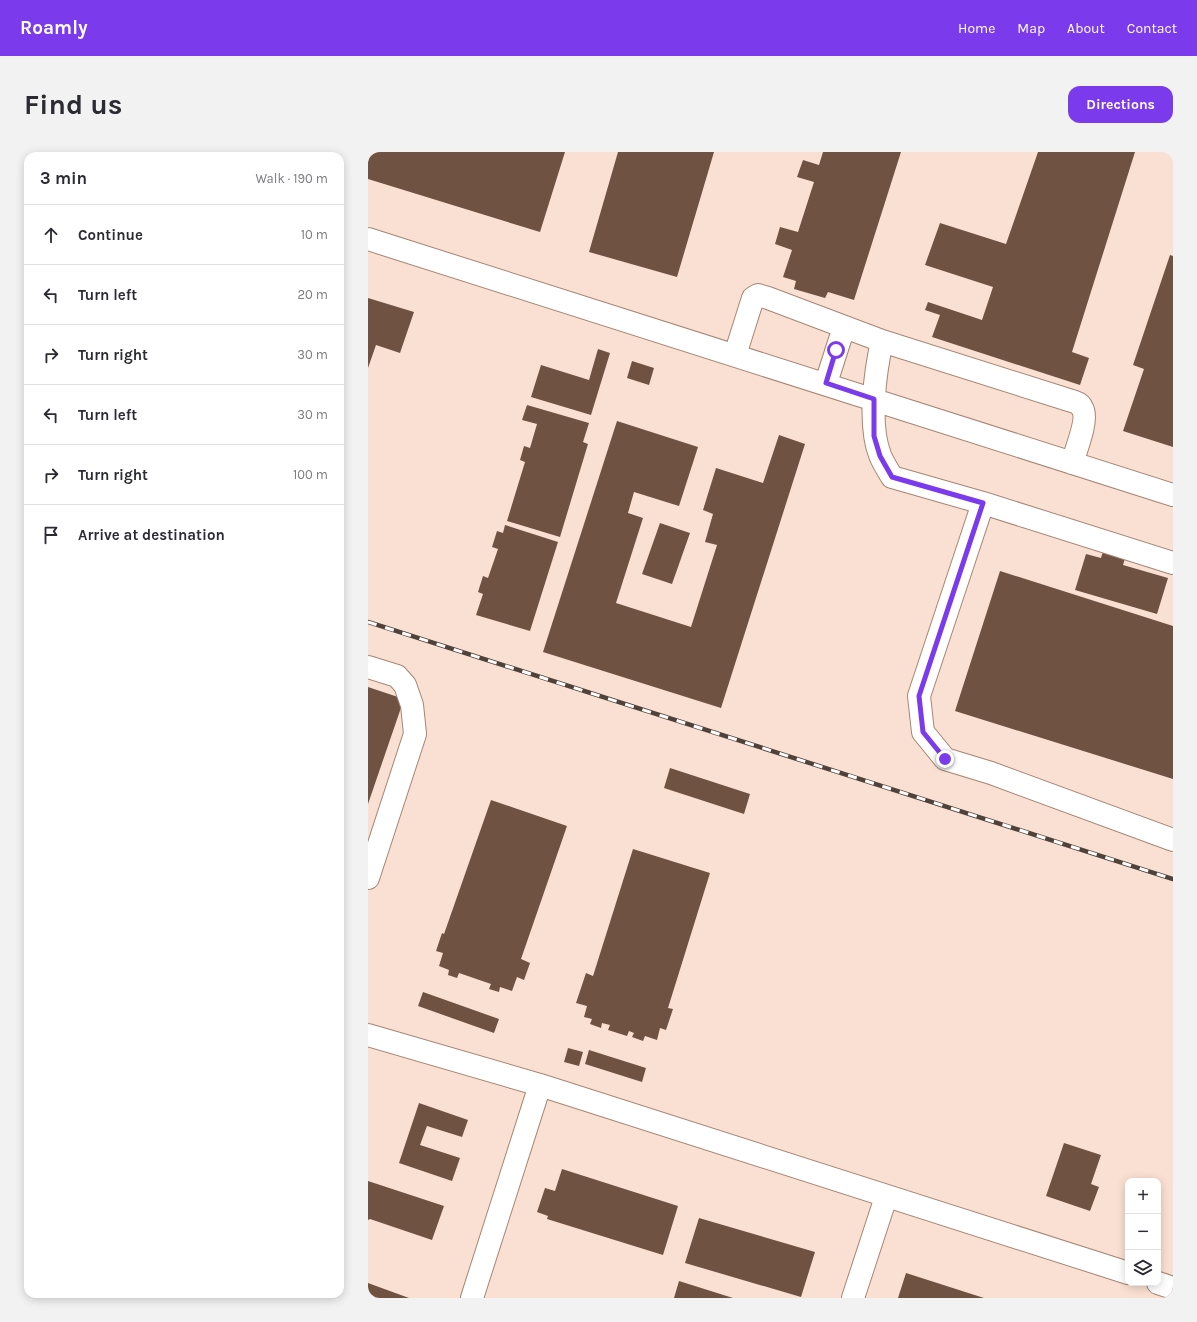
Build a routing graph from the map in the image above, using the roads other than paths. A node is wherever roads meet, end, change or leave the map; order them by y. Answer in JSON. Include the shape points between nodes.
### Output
{"nodes":[{"id":1,"x":368,"y":239,"type":"edge"},
{"id":2,"x":844,"y":326,"type":"junction"},
{"id":3,"x":882,"y":341,"type":"junction"},
{"id":4,"x":735,"y":355,"type":"junction"},
{"id":5,"x":826,"y":383,"type":"junction"},
{"id":6,"x":874,"y":399,"type":"junction"},
{"id":7,"x":1072,"y":463,"type":"junction"},
{"id":8,"x":1173,"y":495,"type":"edge"},
{"id":9,"x":983,"y":503,"type":"junction"},
{"id":10,"x":1173,"y":563,"type":"edge"},
{"id":11,"x":368,"y":667,"type":"edge"},
{"id":12,"x":1173,"y":840,"type":"edge"},
{"id":13,"x":368,"y":878,"type":"edge"},
{"id":14,"x":368,"y":1035,"type":"edge"},
{"id":15,"x":540,"y":1085,"type":"junction"},
{"id":16,"x":886,"y":1197,"type":"junction"},
{"id":17,"x":1125,"y":1272,"type":"edge"},
{"id":18,"x":1161,"y":1284,"type":"edge"},
{"id":19,"x":1173,"y":1288,"type":"edge"},
{"id":20,"x":472,"y":1298,"type":"edge"},
{"id":21,"x":854,"y":1298,"type":"edge"}],
"edges":[{"from":1,"to":4,"type":"street"},
{"from":2,"to":3,"type":"street"},
{"from":2,"to":4,"type":"street","via":[[758,295],[753,298]]},
{"from":2,"to":5,"type":"street"},
{"from":3,"to":6,"type":"street"},
{"from":3,"to":7,"type":"street","via":[[1082,406],[1084,423]]},
{"from":4,"to":5,"type":"street"},
{"from":5,"to":6,"type":"street"},
{"from":6,"to":7,"type":"street"},
{"from":6,"to":9,"type":"street","via":[[874,436],[880,456],[892,477]]},
{"from":7,"to":8,"type":"street"},
{"from":9,"to":10,"type":"street"},
{"from":9,"to":12,"type":"street","via":[[919,696],[923,732],[945,759],[991,773]]},
{"from":11,"to":13,"type":"street","via":[[397,676],[405,685],[412,705],[415,734]]},
{"from":14,"to":15,"type":"street"},
{"from":15,"to":16,"type":"street"},
{"from":15,"to":20,"type":"street"},
{"from":16,"to":17,"type":"street"},
{"from":16,"to":21,"type":"street"},
{"from":18,"to":19,"type":"street"}]}
